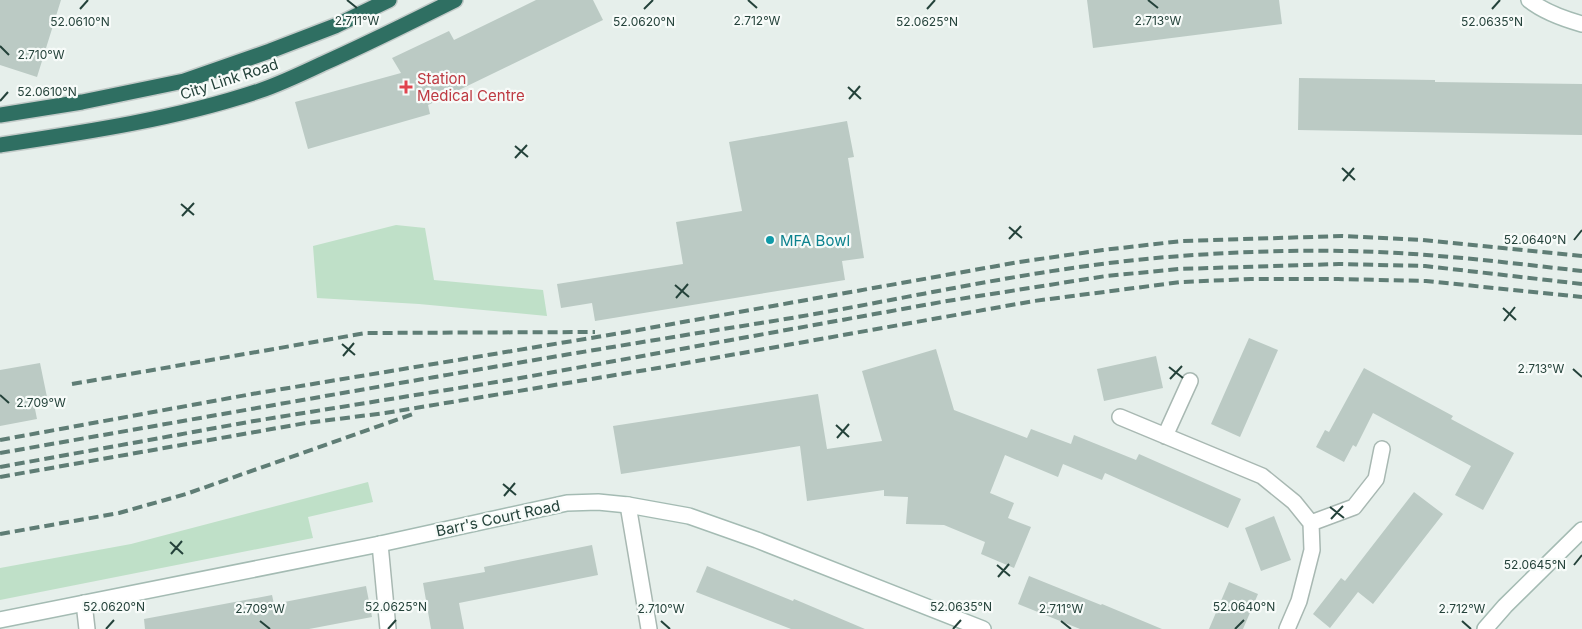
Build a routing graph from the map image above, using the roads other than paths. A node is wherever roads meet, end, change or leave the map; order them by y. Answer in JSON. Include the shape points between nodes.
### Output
{"nodes":[{"id":1,"x":389,"y":0,"type":"edge"},
{"id":2,"x":455,"y":0,"type":"edge"},
{"id":3,"x":1529,"y":0,"type":"edge"},
{"id":4,"x":1582,"y":24,"type":"edge"},
{"id":5,"x":0,"y":115,"type":"edge"},
{"id":6,"x":0,"y":145,"type":"edge"},
{"id":7,"x":1190,"y":381,"type":"dead end"},
{"id":8,"x":1120,"y":417,"type":"dead end"},
{"id":9,"x":1165,"y":436,"type":"junction"},
{"id":10,"x":1382,"y":449,"type":"dead end"},
{"id":11,"x":628,"y":505,"type":"junction"},
{"id":12,"x":1311,"y":523,"type":"junction"},
{"id":13,"x":1582,"y":530,"type":"edge"},
{"id":14,"x":380,"y":544,"type":"junction"},
{"id":15,"x":84,"y":603,"type":"junction"},
{"id":16,"x":0,"y":620,"type":"edge"},
{"id":17,"x":87,"y":629,"type":"edge"},
{"id":18,"x":388,"y":629,"type":"edge"},
{"id":19,"x":648,"y":629,"type":"edge"},
{"id":20,"x":983,"y":629,"type":"edge"},
{"id":21,"x":1287,"y":629,"type":"edge"},
{"id":22,"x":1485,"y":629,"type":"edge"}],
"edges":[{"from":1,"to":5,"type":"highway","name":"City Link Road","via":[[335,26],[184,81]]},
{"from":2,"to":6,"type":"highway","name":"City Link Road","via":[[298,75],[238,98],[145,121]]},
{"from":3,"to":4,"type":"street","via":[[1569,21]]},
{"from":7,"to":9,"type":"street"},
{"from":8,"to":9,"type":"street"},
{"from":9,"to":12,"type":"street","via":[[1262,476],[1294,502]]},
{"from":10,"to":12,"type":"street","via":[[1376,479],[1354,507]]},
{"from":11,"to":14,"type":"street","name":"Barr's Court Road","via":[[567,503]]},
{"from":11,"to":19,"type":"street"},
{"from":11,"to":20,"type":"street","name":"Barr's Court Road","via":[[689,516]]},
{"from":12,"to":21,"type":"street","via":[[1312,550],[1299,601]]},
{"from":13,"to":22,"type":"street"},
{"from":14,"to":15,"type":"street","name":"Barr's Court Road"},
{"from":14,"to":18,"type":"street"},
{"from":15,"to":16,"type":"street","name":"Barr's Court Road"},
{"from":15,"to":17,"type":"street"}]}
